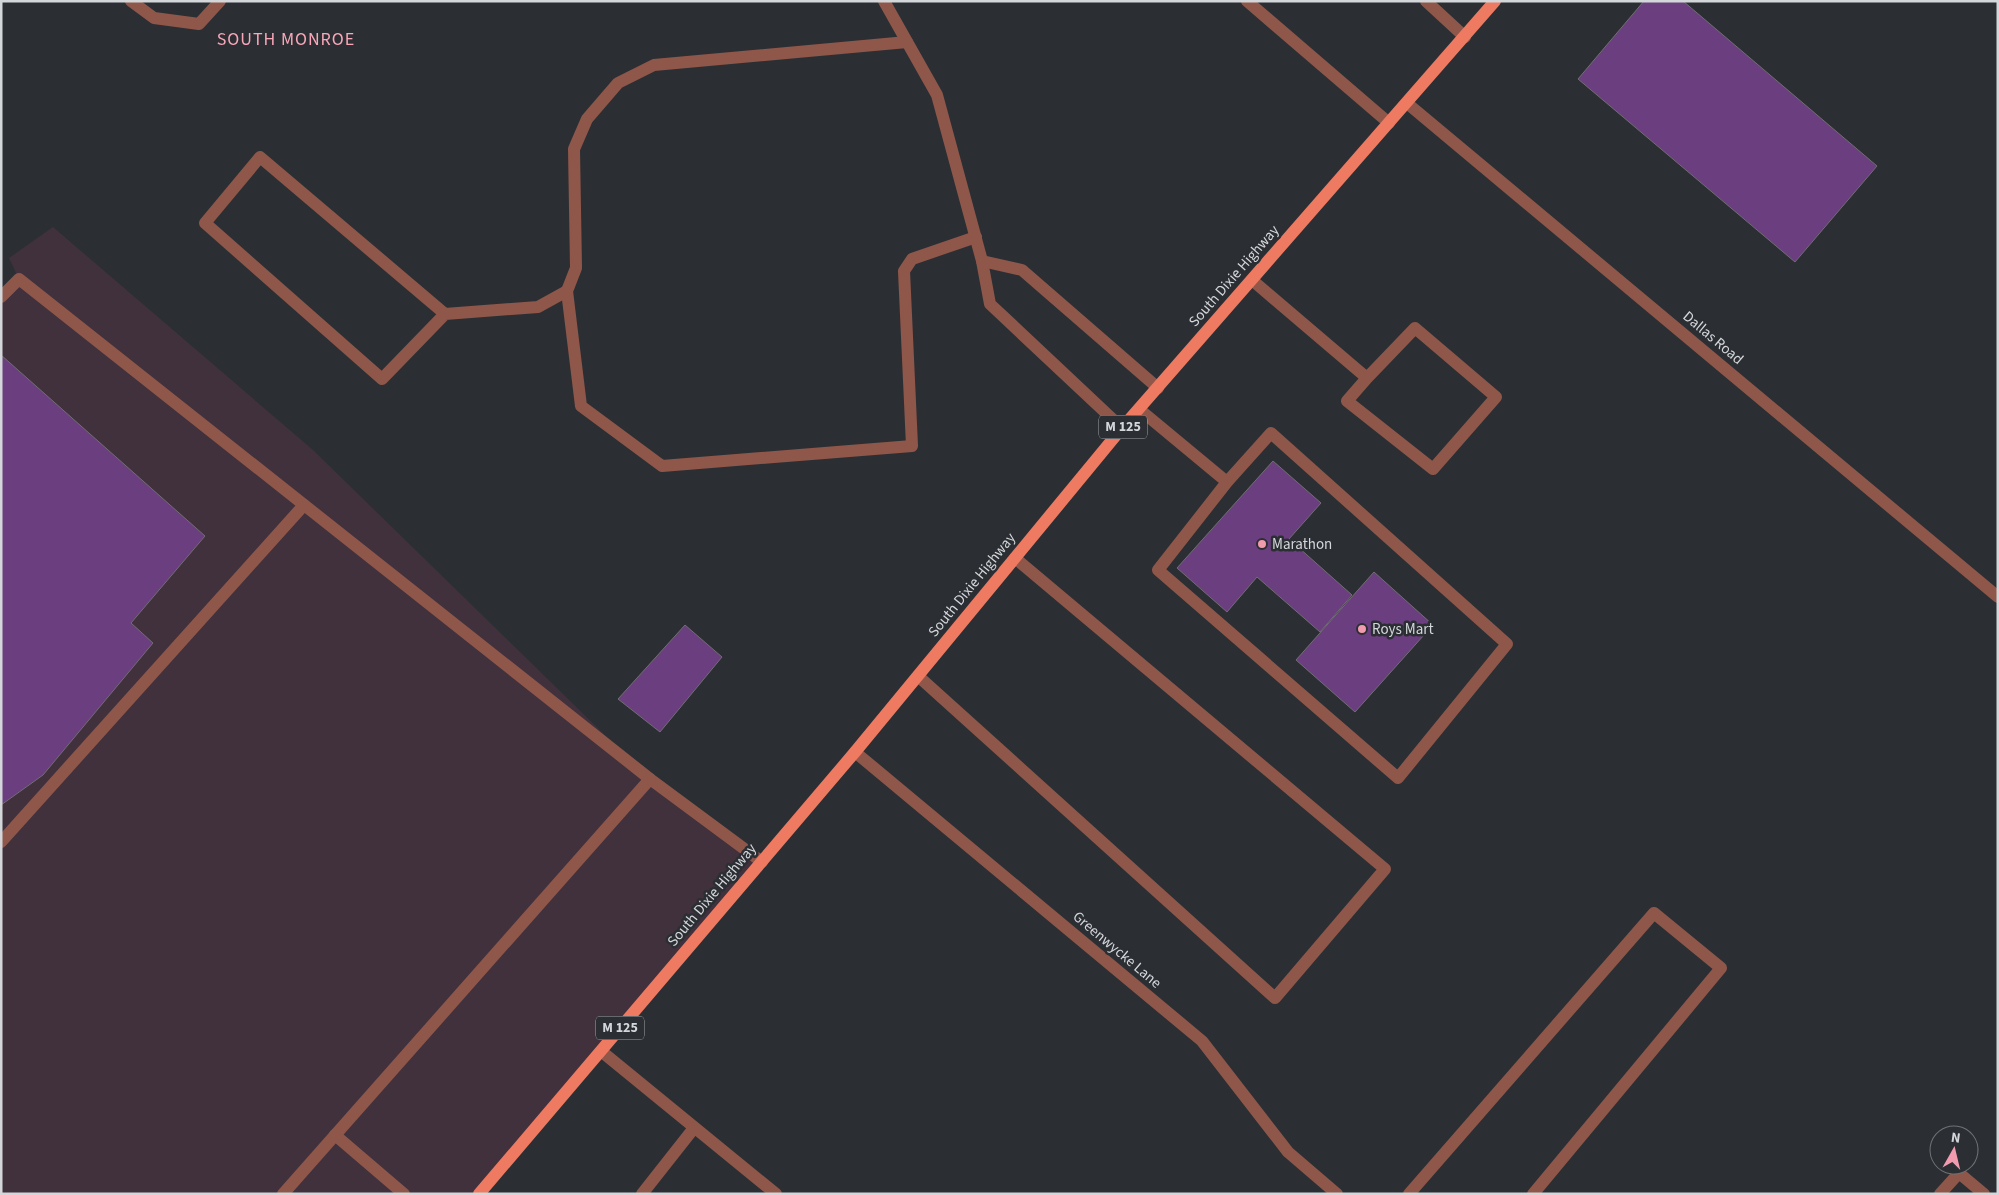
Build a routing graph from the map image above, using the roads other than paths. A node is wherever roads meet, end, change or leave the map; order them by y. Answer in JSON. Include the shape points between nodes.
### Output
{"nodes":[{"id":1,"x":131,"y":1,"type":"edge"},
{"id":2,"x":220,"y":1,"type":"edge"},
{"id":3,"x":884,"y":1,"type":"edge"},
{"id":4,"x":1247,"y":1,"type":"edge"},
{"id":5,"x":1426,"y":1,"type":"edge"},
{"id":6,"x":1495,"y":1,"type":"edge"},
{"id":7,"x":1465,"y":37,"type":"junction"},
{"id":8,"x":907,"y":42,"type":"junction"},
{"id":9,"x":1408,"y":104,"type":"junction"},
{"id":10,"x":1390,"y":123,"type":"junction"},
{"id":11,"x":976,"y":237,"type":"junction"},
{"id":12,"x":982,"y":261,"type":"junction"},
{"id":13,"x":1252,"y":280,"type":"junction"},
{"id":14,"x":567,"y":291,"type":"junction"},
{"id":15,"x":1,"y":297,"type":"edge"},
{"id":16,"x":445,"y":314,"type":"junction"},
{"id":17,"x":1366,"y":378,"type":"junction"},
{"id":18,"x":1158,"y":388,"type":"junction"},
{"id":19,"x":1139,"y":409,"type":"junction"},
{"id":20,"x":1122,"y":428,"type":"junction"},
{"id":21,"x":1227,"y":482,"type":"junction"},
{"id":22,"x":304,"y":505,"type":"junction"},
{"id":23,"x":1015,"y":558,"type":"junction"},
{"id":24,"x":1998,"y":598,"type":"edge"},
{"id":25,"x":918,"y":676,"type":"junction"},
{"id":26,"x":855,"y":752,"type":"junction"},
{"id":27,"x":650,"y":779,"type":"junction"},
{"id":28,"x":1,"y":842,"type":"edge"},
{"id":29,"x":762,"y":862,"type":"junction"},
{"id":30,"x":601,"y":1051,"type":"junction"},
{"id":31,"x":694,"y":1128,"type":"junction"},
{"id":32,"x":335,"y":1135,"type":"junction"},
{"id":33,"x":283,"y":1194,"type":"edge"},
{"id":34,"x":404,"y":1194,"type":"edge"},
{"id":35,"x":479,"y":1194,"type":"edge"},
{"id":36,"x":642,"y":1194,"type":"edge"},
{"id":37,"x":776,"y":1194,"type":"edge"},
{"id":38,"x":1337,"y":1194,"type":"edge"},
{"id":39,"x":1409,"y":1194,"type":"edge"},
{"id":40,"x":1533,"y":1194,"type":"edge"},
{"id":41,"x":1940,"y":1194,"type":"edge"},
{"id":42,"x":1984,"y":1194,"type":"edge"}],
"edges":[{"from":1,"to":2,"type":"street","via":[[154,18],[199,24]]},
{"from":3,"to":8,"type":"street"},
{"from":4,"to":10,"type":"street"},
{"from":5,"to":7,"type":"street"},
{"from":6,"to":7,"type":"main road","name":"South Dixie Highway","number":"M 125"},
{"from":7,"to":9,"type":"main road","name":"South Dixie Highway","number":"M 125"},
{"from":8,"to":11,"type":"street","via":[[937,95]]},
{"from":8,"to":14,"type":"street","via":[[654,65],[618,83],[587,119],[574,148],[576,268]]},
{"from":9,"to":10,"type":"main road","name":"South Dixie Highway","number":"M 125"},
{"from":9,"to":24,"type":"street","name":"Dallas Road"},
{"from":10,"to":13,"type":"main road","name":"South Dixie Highway","number":"M 125"},
{"from":11,"to":12,"type":"street"},
{"from":11,"to":14,"type":"street","via":[[912,259],[904,271],[912,446],[662,466],[581,406]]},
{"from":12,"to":18,"type":"street","via":[[1022,270]]},
{"from":12,"to":20,"type":"street","via":[[990,304]]},
{"from":13,"to":17,"type":"street"},
{"from":13,"to":18,"type":"main road","name":"South Dixie Highway","number":"M 125"},
{"from":14,"to":16,"type":"street","via":[[538,306]]},
{"from":15,"to":22,"type":"street","via":[[19,279]]},
{"from":16,"to":16,"type":"street","via":[[260,156],[205,222],[382,379]]},
{"from":17,"to":17,"type":"street","via":[[1415,328],[1496,397],[1433,469],[1347,401]]},
{"from":18,"to":19,"type":"main road","name":"South Dixie Highway","number":"M 125"},
{"from":19,"to":20,"type":"main road","name":"South Dixie Highway","number":"M 125"},
{"from":19,"to":21,"type":"street"},
{"from":20,"to":23,"type":"main road","name":"South Dixie Highway","number":"M 125"},
{"from":21,"to":21,"type":"street","via":[[1271,433],[1507,644],[1398,778],[1158,570]]},
{"from":22,"to":27,"type":"street"},
{"from":22,"to":28,"type":"street"},
{"from":23,"to":25,"type":"main road","name":"South Dixie Highway","number":"M 125"},
{"from":23,"to":25,"type":"street","via":[[1384,869],[1275,998]]},
{"from":25,"to":26,"type":"main road","name":"South Dixie Highway","number":"M 125"},
{"from":26,"to":29,"type":"main road","name":"South Dixie Highway","number":"M 125"},
{"from":26,"to":38,"type":"street","name":"Greenwycke Lane","via":[[1202,1041],[1288,1152]]},
{"from":27,"to":29,"type":"street"},
{"from":27,"to":32,"type":"street"},
{"from":29,"to":30,"type":"main road","name":"South Dixie Highway","number":"M 125"},
{"from":30,"to":31,"type":"street"},
{"from":30,"to":35,"type":"main road","name":"South Dixie Highway","number":"M 125"},
{"from":31,"to":36,"type":"street"},
{"from":31,"to":37,"type":"street"},
{"from":32,"to":33,"type":"street"},
{"from":32,"to":34,"type":"street"},
{"from":39,"to":40,"type":"street","via":[[1654,913],[1721,968]]},
{"from":41,"to":42,"type":"street","via":[[1959,1173]]}]}
